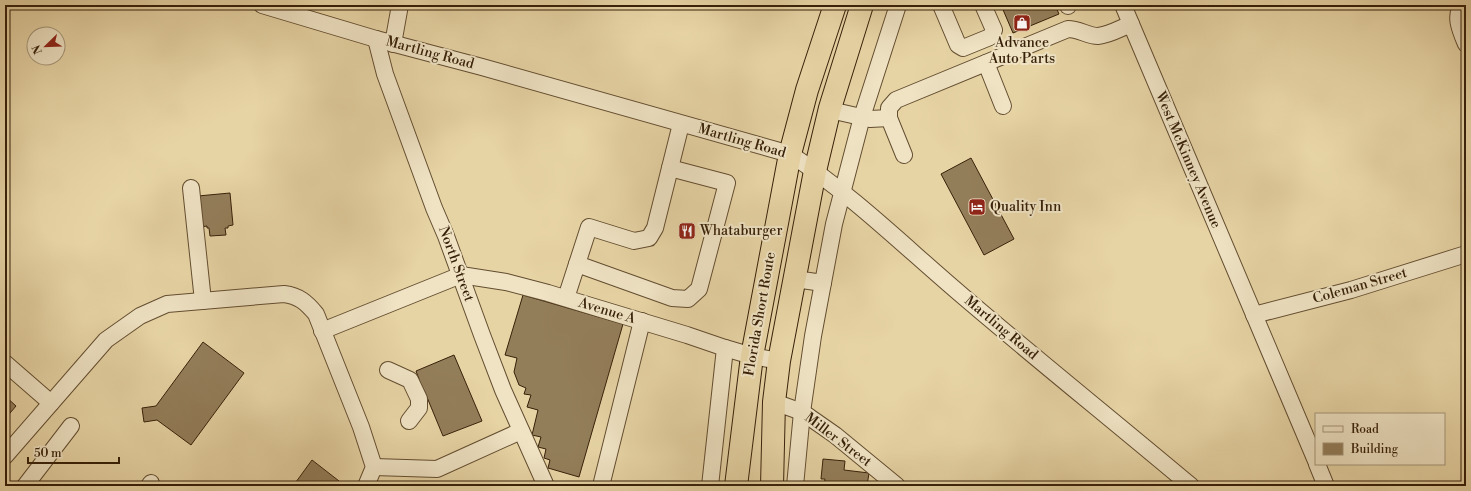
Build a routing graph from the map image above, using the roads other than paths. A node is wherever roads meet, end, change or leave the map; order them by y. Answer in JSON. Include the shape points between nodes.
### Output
{"nodes":[{"id":1,"x":262,"y":5,"type":"edge"},
{"id":2,"x":400,"y":5,"type":"edge"},
{"id":3,"x":835,"y":5,"type":"edge"},
{"id":4,"x":862,"y":5,"type":"edge"},
{"id":5,"x":898,"y":5,"type":"edge"},
{"id":6,"x":941,"y":5,"type":"edge"},
{"id":7,"x":983,"y":5,"type":"edge"},
{"id":8,"x":1123,"y":5,"type":"edge"},
{"id":9,"x":1463,"y":5,"type":"edge"},
{"id":10,"x":1131,"y":24,"type":"junction"},
{"id":11,"x":376,"y":39,"type":"junction"},
{"id":12,"x":394,"y":44,"type":"junction"},
{"id":13,"x":1466,"y":44,"type":"edge"},
{"id":14,"x":986,"y":63,"type":"junction"},
{"id":15,"x":1003,"y":106,"type":"dead end"},
{"id":16,"x":830,"y":110,"type":"junction"},
{"id":17,"x":862,"y":117,"type":"junction"},
{"id":18,"x":889,"y":118,"type":"junction"},
{"id":19,"x":681,"y":124,"type":"junction"},
{"id":20,"x":790,"y":154,"type":"junction"},
{"id":21,"x":904,"y":155,"type":"dead end"},
{"id":22,"x":670,"y":168,"type":"junction"},
{"id":23,"x":815,"y":170,"type":"junction"},
{"id":24,"x":191,"y":188,"type":"dead end"},
{"id":25,"x":841,"y":192,"type":"junction"},
{"id":26,"x":1466,"y":254,"type":"edge"},
{"id":27,"x":577,"y":264,"type":"junction"},
{"id":28,"x":461,"y":275,"type":"junction"},
{"id":29,"x":795,"y":279,"type":"junction"},
{"id":30,"x":823,"y":283,"type":"junction"},
{"id":31,"x":566,"y":298,"type":"junction"},
{"id":32,"x":203,"y":301,"type":"junction"},
{"id":33,"x":1254,"y":315,"type":"junction"},
{"id":34,"x":642,"y":321,"type":"junction"},
{"id":35,"x":322,"y":331,"type":"junction"},
{"id":36,"x":725,"y":348,"type":"junction"},
{"id":37,"x":752,"y":356,"type":"junction"},
{"id":38,"x":779,"y":361,"type":"junction"},
{"id":39,"x":5,"y":363,"type":"edge"},
{"id":40,"x":388,"y":370,"type":"dead end"},
{"id":41,"x":774,"y":402,"type":"junction"},
{"id":42,"x":50,"y":403,"type":"junction"},
{"id":43,"x":802,"y":412,"type":"junction"},
{"id":44,"x":409,"y":421,"type":"dead end"},
{"id":45,"x":71,"y":426,"type":"dead end"},
{"id":46,"x":521,"y":431,"type":"junction"},
{"id":47,"x":5,"y":456,"type":"edge"},
{"id":48,"x":1315,"y":459,"type":"edge"},
{"id":49,"x":1317,"y":465,"type":"edge"},
{"id":50,"x":374,"y":467,"type":"junction"},
{"id":51,"x":544,"y":483,"type":"edge"},
{"id":52,"x":25,"y":486,"type":"edge"},
{"id":53,"x":366,"y":486,"type":"edge"},
{"id":54,"x":559,"y":486,"type":"edge"},
{"id":55,"x":601,"y":486,"type":"edge"},
{"id":56,"x":710,"y":486,"type":"edge"},
{"id":57,"x":736,"y":486,"type":"edge"},
{"id":58,"x":772,"y":486,"type":"edge"},
{"id":59,"x":795,"y":486,"type":"edge"},
{"id":60,"x":897,"y":486,"type":"edge"},
{"id":61,"x":1192,"y":486,"type":"edge"},
{"id":62,"x":1326,"y":486,"type":"edge"}],
"edges":[{"from":1,"to":11,"type":"street","name":"Martling Road"},
{"from":2,"to":12,"type":"street"},
{"from":3,"to":20,"type":"highway","name":"Florida Short Route","via":[[807,90]]},
{"from":4,"to":16,"type":"highway","name":"Florida Short Route"},
{"from":5,"to":17,"type":"street"},
{"from":6,"to":7,"type":"street","via":[[958,45],[963,48],[993,34],[994,30]]},
{"from":8,"to":10,"type":"street","name":"West McKinney Avenue"},
{"from":9,"to":13,"type":"street","via":[[1458,21]]},
{"from":10,"to":14,"type":"street","via":[[1098,36],[1068,29]]},
{"from":10,"to":33,"type":"street","name":"West McKinney Avenue"},
{"from":11,"to":12,"type":"street","name":"Martling Road"},
{"from":11,"to":28,"type":"street","name":"North Street","via":[[385,74]]},
{"from":12,"to":19,"type":"street","name":"Martling Road"},
{"from":14,"to":15,"type":"street"},
{"from":14,"to":18,"type":"street","via":[[896,100],[889,108]]},
{"from":16,"to":17,"type":"street"},
{"from":16,"to":23,"type":"highway","name":"Florida Short Route"},
{"from":17,"to":18,"type":"street"},
{"from":17,"to":25,"type":"street"},
{"from":18,"to":21,"type":"street"},
{"from":19,"to":20,"type":"street","name":"Martling Road"},
{"from":19,"to":22,"type":"street"},
{"from":20,"to":23,"type":"street","name":"Martling Road"},
{"from":20,"to":37,"type":"highway","name":"Florida Short Route"},
{"from":22,"to":27,"type":"street","via":[[655,228],[649,238],[634,240],[589,227]]},
{"from":22,"to":27,"type":"street","via":[[727,183],[699,289],[688,299],[672,298]]},
{"from":23,"to":25,"type":"street","name":"Martling Road"},
{"from":23,"to":29,"type":"highway","name":"Florida Short Route"},
{"from":24,"to":32,"type":"street"},
{"from":25,"to":30,"type":"street"},
{"from":25,"to":61,"type":"street","name":"Martling Road","via":[[880,222],[965,298]]},
{"from":26,"to":33,"type":"street","name":"Coleman Street","via":[[1351,290]]},
{"from":27,"to":31,"type":"street"},
{"from":28,"to":31,"type":"street","name":"Avenue A","via":[[506,282]]},
{"from":28,"to":35,"type":"street"},
{"from":28,"to":46,"type":"street","name":"North Street","via":[[503,390]]},
{"from":29,"to":30,"type":"street"},
{"from":29,"to":38,"type":"highway","name":"Florida Short Route"},
{"from":30,"to":43,"type":"street"},
{"from":31,"to":34,"type":"street","name":"Avenue A"},
{"from":32,"to":35,"type":"street","via":[[270,294],[291,295],[298,297],[316,314]]},
{"from":32,"to":42,"type":"street","via":[[167,304],[140,316],[106,340]]},
{"from":33,"to":48,"type":"street","name":"West McKinney Avenue"},
{"from":34,"to":36,"type":"street","name":"Avenue A"},
{"from":34,"to":55,"type":"street"},
{"from":35,"to":50,"type":"street","via":[[361,427]]},
{"from":36,"to":37,"type":"street","name":"Avenue A"},
{"from":36,"to":56,"type":"street"},
{"from":37,"to":38,"type":"street","name":"Avenue A"},
{"from":37,"to":57,"type":"highway","name":"Florida Short Route"},
{"from":38,"to":41,"type":"highway","name":"Florida Short Route"},
{"from":39,"to":42,"type":"street"},
{"from":40,"to":44,"type":"street","via":[[410,380],[419,398],[419,408]]},
{"from":41,"to":43,"type":"street","name":"Miller Street"},
{"from":41,"to":58,"type":"highway","name":"Florida Short Route"},
{"from":42,"to":47,"type":"street"},
{"from":43,"to":59,"type":"street"},
{"from":43,"to":60,"type":"street","name":"Miller Street"},
{"from":45,"to":52,"type":"street"},
{"from":46,"to":50,"type":"street","via":[[437,469]]},
{"from":46,"to":51,"type":"street","name":"North Street"},
{"from":49,"to":62,"type":"street"},
{"from":50,"to":53,"type":"street"},
{"from":51,"to":54,"type":"street"}]}
